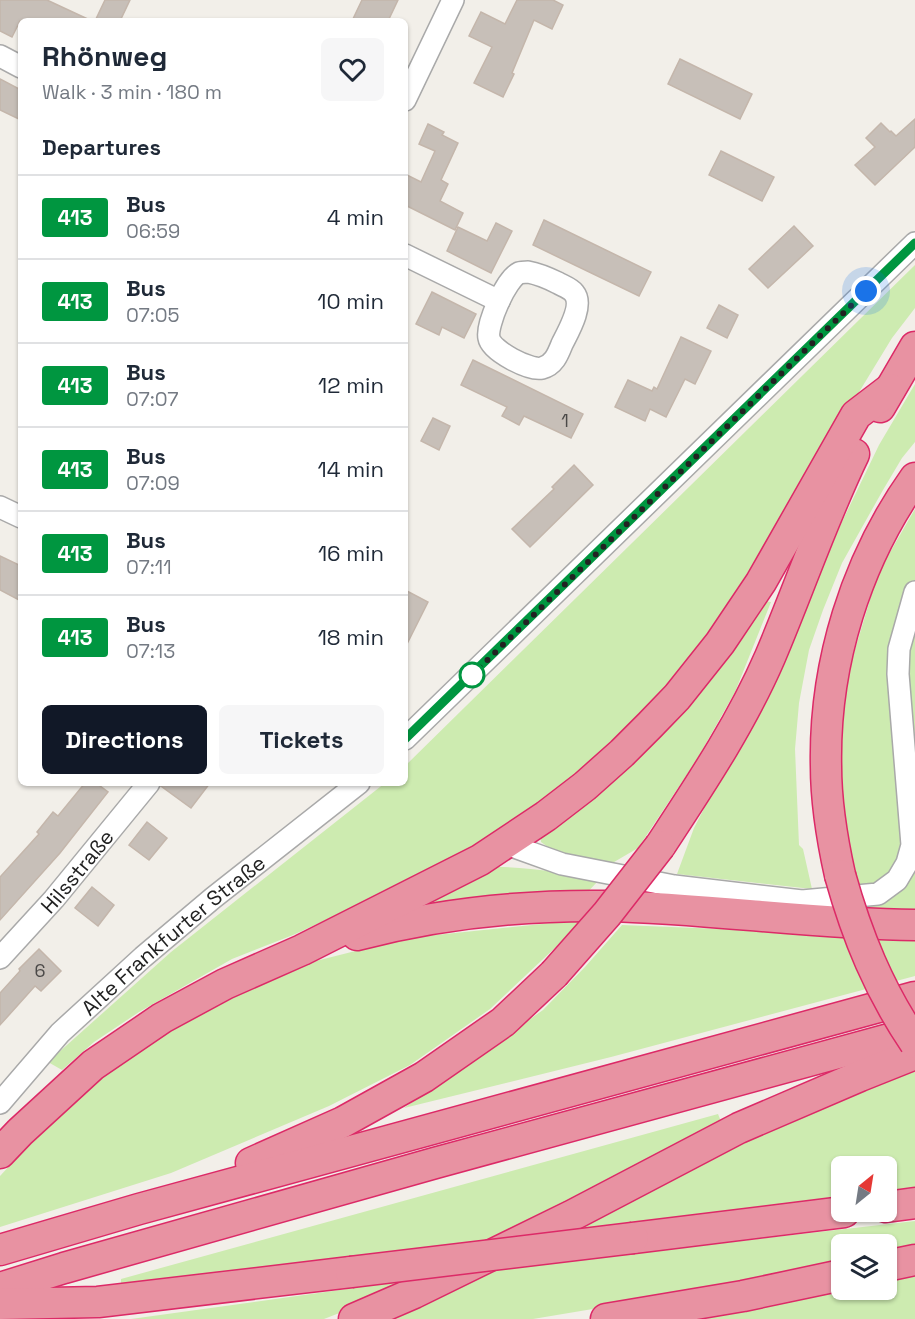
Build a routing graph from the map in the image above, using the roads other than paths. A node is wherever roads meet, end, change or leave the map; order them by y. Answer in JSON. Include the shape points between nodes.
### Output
{"nodes":[{"id":1,"x":453,"y":0,"type":"edge"},
{"id":2,"x":0,"y":57,"type":"edge"},
{"id":3,"x":18,"y":66,"type":"edge"},
{"id":4,"x":408,"y":94,"type":"edge"},
{"id":5,"x":915,"y":243,"type":"edge"},
{"id":6,"x":408,"y":256,"type":"edge"},
{"id":7,"x":499,"y":301,"type":"junction"},
{"id":8,"x":915,"y":347,"type":"edge"},
{"id":9,"x":890,"y":389,"type":"junction"},
{"id":10,"x":915,"y":478,"type":"edge"},
{"id":11,"x":0,"y":507,"type":"edge"},
{"id":12,"x":18,"y":516,"type":"edge"},
{"id":13,"x":915,"y":592,"type":"edge"},
{"id":14,"x":408,"y":736,"type":"edge"},
{"id":15,"x":147,"y":786,"type":"edge"},
{"id":16,"x":355,"y":786,"type":"edge"},
{"id":17,"x":506,"y":844,"type":"junction"},
{"id":18,"x":915,"y":926,"type":"edge"},
{"id":19,"x":302,"y":950,"type":"junction"},
{"id":20,"x":0,"y":958,"type":"edge"},
{"id":21,"x":915,"y":997,"type":"edge"},
{"id":22,"x":915,"y":1032,"type":"edge"},
{"id":23,"x":915,"y":1043,"type":"edge"},
{"id":24,"x":915,"y":1054,"type":"edge"},
{"id":25,"x":0,"y":1103,"type":"edge"},
{"id":26,"x":0,"y":1154,"type":"edge"},
{"id":27,"x":915,"y":1203,"type":"edge"},
{"id":28,"x":897,"y":1205,"type":"edge"},
{"id":29,"x":139,"y":1209,"type":"junction"},
{"id":30,"x":831,"y":1214,"type":"edge"},
{"id":31,"x":0,"y":1250,"type":"edge"},
{"id":32,"x":915,"y":1260,"type":"edge"},
{"id":33,"x":897,"y":1264,"type":"edge"},
{"id":34,"x":831,"y":1277,"type":"edge"},
{"id":35,"x":0,"y":1287,"type":"edge"},
{"id":36,"x":0,"y":1304,"type":"edge"},
{"id":37,"x":354,"y":1319,"type":"edge"},
{"id":38,"x":606,"y":1319,"type":"edge"}],
"edges":[{"from":1,"to":4,"type":"street"},
{"from":2,"to":3,"type":"street"},
{"from":5,"to":14,"type":"street"},
{"from":6,"to":7,"type":"street"},
{"from":7,"to":7,"type":"street","via":[[519,273],[540,274],[573,292],[576,311],[552,363],[541,369],[531,368],[492,345],[489,327]]},
{"from":8,"to":9,"type":"highway"},
{"from":9,"to":17,"type":"highway","via":[[856,415],[761,582],[692,679],[585,786]]},
{"from":9,"to":29,"type":"highway","bridge":true,"via":[[843,478],[769,658],[734,729],[660,846],[554,974],[503,1022],[424,1077],[343,1122]]},
{"from":10,"to":23,"type":"highway","bridge":true,"via":[[887,522],[851,605],[830,693],[826,766],[832,839],[850,913],[881,987]]},
{"from":11,"to":12,"type":"street"},
{"from":13,"to":17,"type":"street","via":[[898,649],[912,845],[897,880],[878,894],[802,901],[674,886],[562,864]]},
{"from":15,"to":20,"type":"street","name":"Hilsstraße"},
{"from":16,"to":25,"type":"street","name":"Alte Frankfurter Straße","via":[[143,957],[60,1033]]},
{"from":17,"to":19,"type":"highway"},
{"from":18,"to":19,"type":"highway","via":[[686,910],[547,907],[442,917]]},
{"from":19,"to":26,"type":"highway","via":[[225,984],[162,1018],[93,1065]]},
{"from":21,"to":29,"type":"highway"},
{"from":22,"to":35,"type":"highway"},
{"from":24,"to":37,"type":"highway","via":[[739,1128],[571,1216]]},
{"from":27,"to":28,"type":"highway"},
{"from":29,"to":31,"type":"highway"},
{"from":30,"to":36,"type":"highway","bridge":true,"via":[[98,1302]]},
{"from":32,"to":33,"type":"highway"},
{"from":34,"to":38,"type":"highway"}]}
